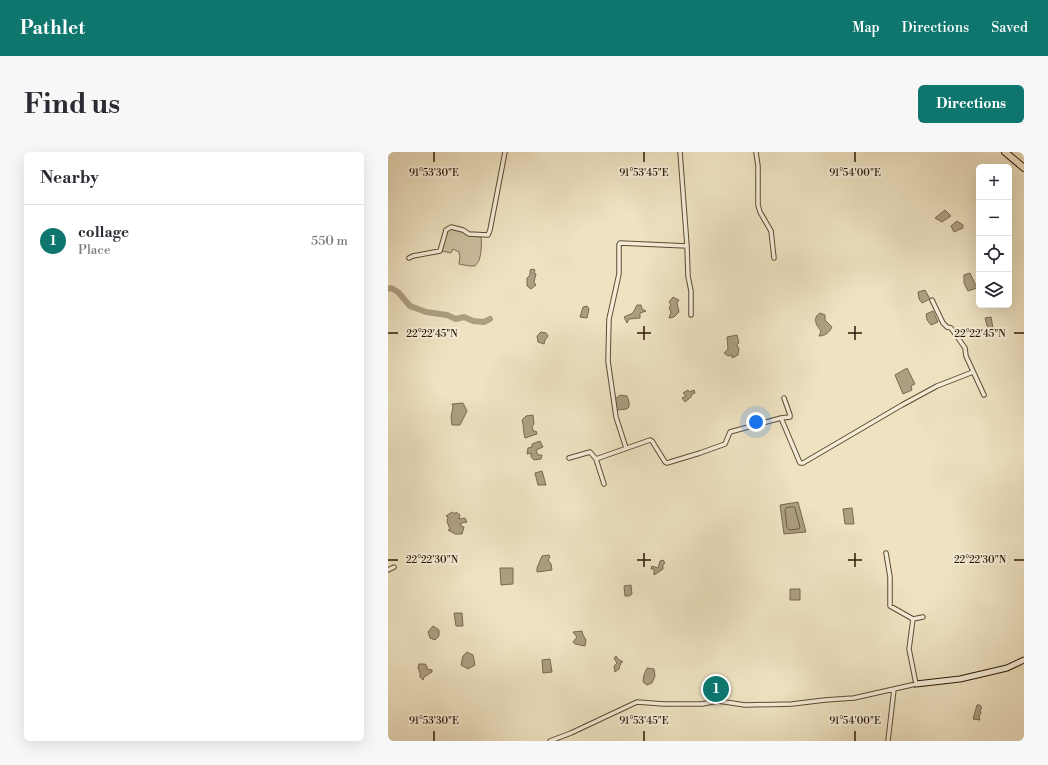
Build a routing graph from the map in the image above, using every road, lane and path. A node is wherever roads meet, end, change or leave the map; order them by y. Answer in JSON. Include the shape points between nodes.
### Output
{"nodes":[{"id":1,"x":505,"y":152,"type":"edge"},
{"id":2,"x":680,"y":152,"type":"edge"},
{"id":3,"x":756,"y":152,"type":"edge"},
{"id":4,"x":1005,"y":152,"type":"edge"},
{"id":5,"x":1024,"y":168,"type":"edge"},
{"id":6,"x":687,"y":246,"type":"junction"},
{"id":7,"x":409,"y":258,"type":"dead end"},
{"id":8,"x":774,"y":258,"type":"dead end"},
{"id":9,"x":932,"y":300,"type":"dead end"},
{"id":10,"x":691,"y":315,"type":"dead end"},
{"id":11,"x":974,"y":372,"type":"junction"},
{"id":12,"x":984,"y":395,"type":"dead end"},
{"id":13,"x":784,"y":398,"type":"dead end"},
{"id":14,"x":781,"y":418,"type":"junction"},
{"id":15,"x":626,"y":448,"type":"junction"},
{"id":16,"x":569,"y":458,"type":"dead end"},
{"id":17,"x":596,"y":459,"type":"junction"},
{"id":18,"x":604,"y":484,"type":"dead end"},
{"id":19,"x":886,"y":553,"type":"dead end"},
{"id":20,"x":394,"y":567,"type":"dead end"},
{"id":21,"x":388,"y":570,"type":"edge"},
{"id":22,"x":923,"y":617,"type":"dead end"},
{"id":23,"x":913,"y":619,"type":"junction"},
{"id":24,"x":1024,"y":660,"type":"edge"},
{"id":25,"x":916,"y":684,"type":"junction"},
{"id":26,"x":894,"y":689,"type":"junction"},
{"id":27,"x":550,"y":741,"type":"edge"},
{"id":28,"x":888,"y":741,"type":"edge"}],
"edges":[{"from":1,"to":7,"type":"street","via":[[488,235],[469,234],[451,227],[446,230],[440,251]]},
{"from":2,"to":6,"type":"street"},
{"from":3,"to":8,"type":"street","via":[[758,205],[771,231]]},
{"from":4,"to":5,"type":"highway"},
{"from":6,"to":10,"type":"street"},
{"from":6,"to":15,"type":"street","via":[[623,242],[619,245],[619,274],[609,319],[608,361],[616,417]]},
{"from":9,"to":11,"type":"street","via":[[947,327],[951,328],[965,348]]},
{"from":11,"to":12,"type":"street"},
{"from":11,"to":14,"type":"street","via":[[937,386],[803,463],[800,463]]},
{"from":13,"to":14,"type":"street","via":[[790,417]]},
{"from":14,"to":15,"type":"street","via":[[730,432],[725,444],[667,463],[652,441]]},
{"from":15,"to":17,"type":"street"},
{"from":16,"to":17,"type":"street","via":[[589,452]]},
{"from":17,"to":18,"type":"street"},
{"from":19,"to":23,"type":"street","via":[[890,577],[890,606]]},
{"from":20,"to":21,"type":"street"},
{"from":22,"to":23,"type":"street"},
{"from":23,"to":25,"type":"street","via":[[909,649]]},
{"from":24,"to":25,"type":"main road","via":[[1007,668],[960,679]]},
{"from":25,"to":26,"type":"street"},
{"from":26,"to":27,"type":"street","via":[[854,698],[792,704],[745,705],[718,701],[702,704],[637,702]]},
{"from":26,"to":28,"type":"street"}]}
